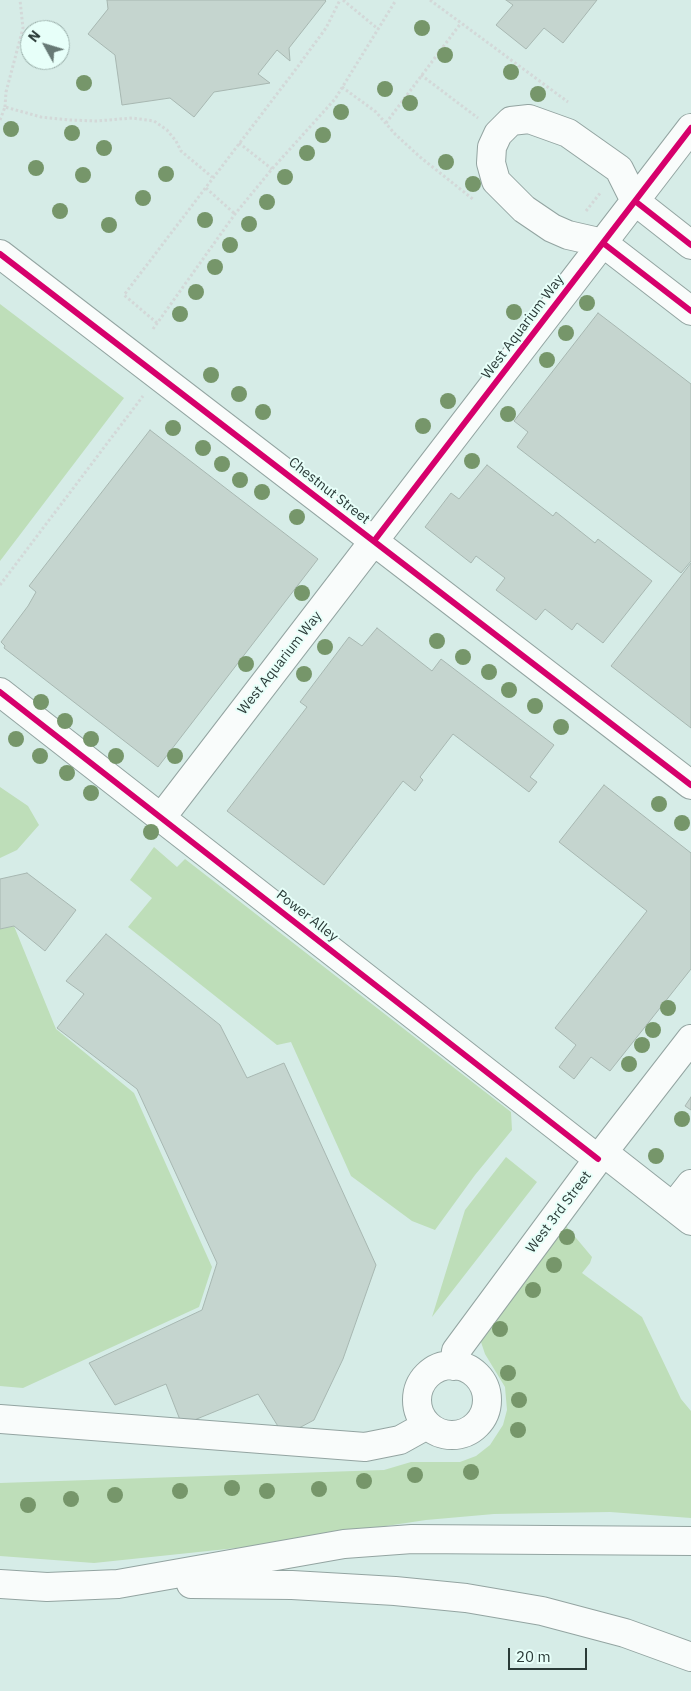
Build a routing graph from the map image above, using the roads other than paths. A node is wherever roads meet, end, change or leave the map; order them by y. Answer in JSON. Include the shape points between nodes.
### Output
{"nodes":[{"id":1,"x":691,"y":128,"type":"edge"},
{"id":2,"x":635,"y":201,"type":"junction"},
{"id":3,"x":603,"y":243,"type":"junction"},
{"id":4,"x":691,"y":245,"type":"edge"},
{"id":5,"x":0,"y":254,"type":"edge"},
{"id":6,"x":691,"y":311,"type":"edge"},
{"id":7,"x":374,"y":542,"type":"junction"},
{"id":8,"x":0,"y":692,"type":"edge"},
{"id":9,"x":691,"y":785,"type":"edge"},
{"id":10,"x":161,"y":818,"type":"junction"},
{"id":11,"x":691,"y":1039,"type":"edge"},
{"id":12,"x":601,"y":1156,"type":"junction"},
{"id":13,"x":691,"y":1184,"type":"edge"},
{"id":14,"x":682,"y":1214,"type":"edge"},
{"id":15,"x":454,"y":1366,"type":"junction"},
{"id":16,"x":0,"y":1419,"type":"edge"},
{"id":17,"x":427,"y":1424,"type":"junction"},
{"id":18,"x":691,"y":1541,"type":"edge"},
{"id":19,"x":0,"y":1584,"type":"edge"},
{"id":20,"x":118,"y":1584,"type":"junction"},
{"id":21,"x":691,"y":1657,"type":"edge"}],
"edges":[{"from":1,"to":2,"type":"main road","name":"West Aquarium Way"},
{"from":2,"to":3,"type":"main road","name":"West Aquarium Way"},
{"from":2,"to":3,"type":"main road","via":[[619,169],[568,132],[529,119],[511,121],[498,134],[492,147],[491,162],[496,181],[524,209],[552,228]]},
{"from":2,"to":4,"type":"main road"},
{"from":3,"to":6,"type":"main road"},
{"from":3,"to":7,"type":"main road","name":"West Aquarium Way"},
{"from":5,"to":7,"type":"main road","name":"Chestnut Street"},
{"from":7,"to":9,"type":"main road","name":"Chestnut Street"},
{"from":7,"to":10,"type":"main road","name":"West Aquarium Way"},
{"from":8,"to":10,"type":"main road","name":"Power Alley"},
{"from":10,"to":12,"type":"main road","name":"Power Alley"},
{"from":11,"to":12,"type":"main road","name":"West 3rd Street"},
{"from":12,"to":14,"type":"main road","name":"Power Alley"},
{"from":12,"to":15,"type":"main road","name":"West 3rd Street","via":[[456,1351]]},
{"from":13,"to":14,"type":"main road"},
{"from":15,"to":17,"type":"main road","via":[[442,1367],[423,1381],[418,1392],[418,1404]]},
{"from":15,"to":17,"type":"main road","via":[[474,1373],[482,1382],[487,1404],[484,1415],[469,1431],[458,1435],[436,1432]]},
{"from":16,"to":17,"type":"main road","via":[[365,1448],[400,1440]]},
{"from":18,"to":20,"type":"main road","via":[[412,1539],[344,1544]]},
{"from":19,"to":20,"type":"main road","via":[[47,1587]]},
{"from":20,"to":21,"type":"main road","via":[[292,1585],[466,1598],[542,1611],[625,1633]]}]}
